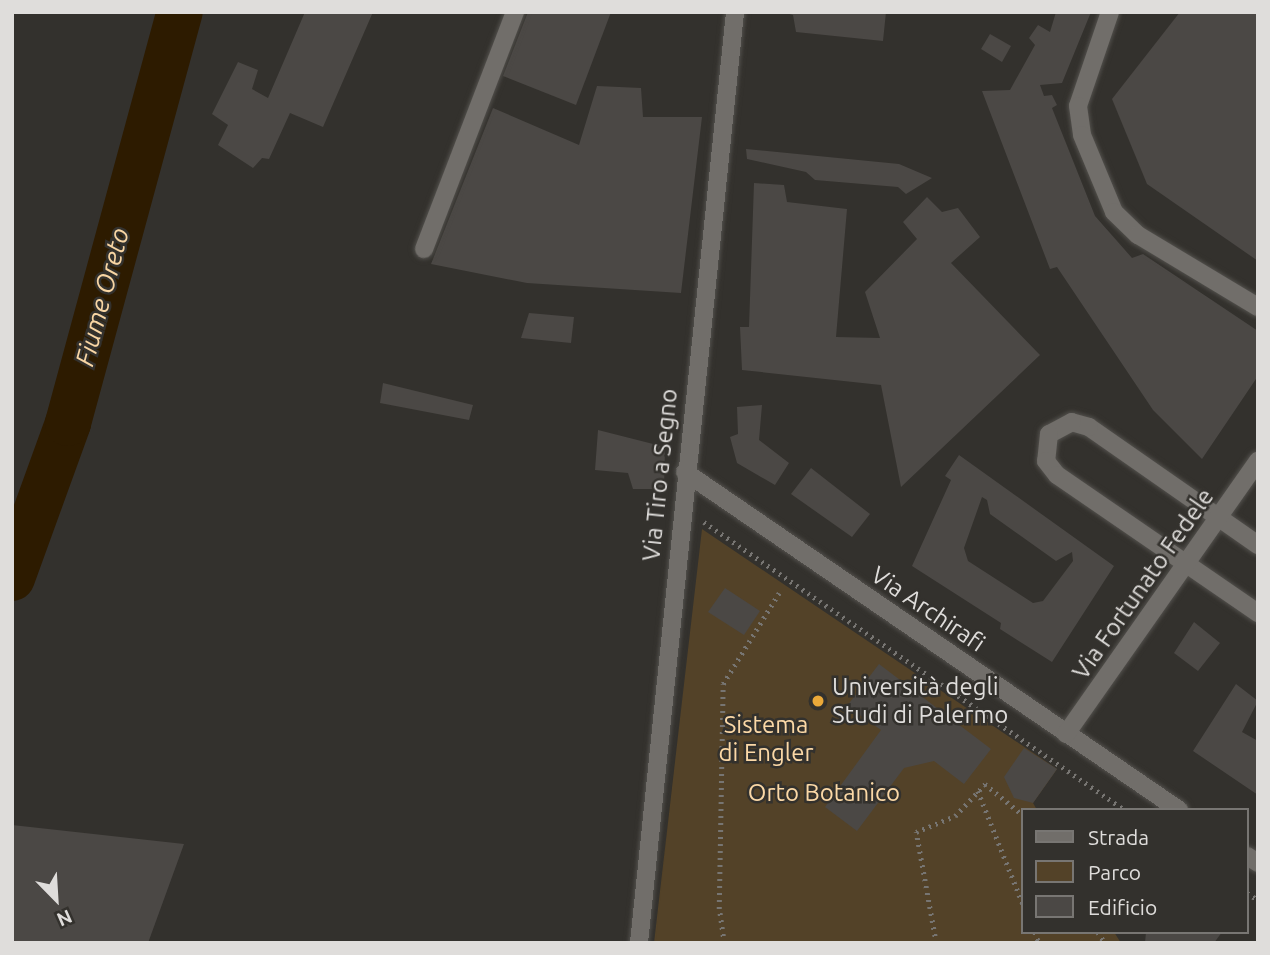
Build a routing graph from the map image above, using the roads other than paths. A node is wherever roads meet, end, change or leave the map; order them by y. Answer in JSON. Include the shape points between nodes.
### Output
{"nodes":[{"id":1,"x":515,"y":12,"type":"edge"},
{"id":2,"x":735,"y":12,"type":"edge"},
{"id":3,"x":1110,"y":12,"type":"edge"},
{"id":4,"x":424,"y":249,"type":"dead end"},
{"id":5,"x":1258,"y":307,"type":"edge"},
{"id":6,"x":1258,"y":461,"type":"edge"},
{"id":7,"x":685,"y":472,"type":"junction"},
{"id":8,"x":1220,"y":520,"type":"junction"},
{"id":9,"x":1258,"y":545,"type":"edge"},
{"id":10,"x":1186,"y":567,"type":"junction"},
{"id":11,"x":1258,"y":613,"type":"edge"},
{"id":12,"x":1066,"y":734,"type":"junction"},
{"id":13,"x":1176,"y":808,"type":"edge"},
{"id":14,"x":639,"y":943,"type":"edge"}],
"edges":[{"from":1,"to":4,"type":"street"},
{"from":2,"to":7,"type":"street","name":"Via Tiro a Segno"},
{"from":3,"to":5,"type":"street","via":[[1078,106],[1082,135],[1114,212],[1138,235]]},
{"from":6,"to":8,"type":"street","name":"Via Fortunato Fedele"},
{"from":7,"to":12,"type":"street","name":"Via Archirafi"},
{"from":7,"to":14,"type":"street","name":"Via Tiro a Segno"},
{"from":8,"to":9,"type":"street"},
{"from":8,"to":10,"type":"street","name":"Via Fortunato Fedele"},
{"from":8,"to":10,"type":"street","via":[[1081,423],[1063,423],[1049,434],[1044,452],[1050,468]]},
{"from":10,"to":11,"type":"street"},
{"from":10,"to":12,"type":"street","name":"Via Fortunato Fedele"},
{"from":12,"to":13,"type":"street","name":"Via Archirafi"}]}
